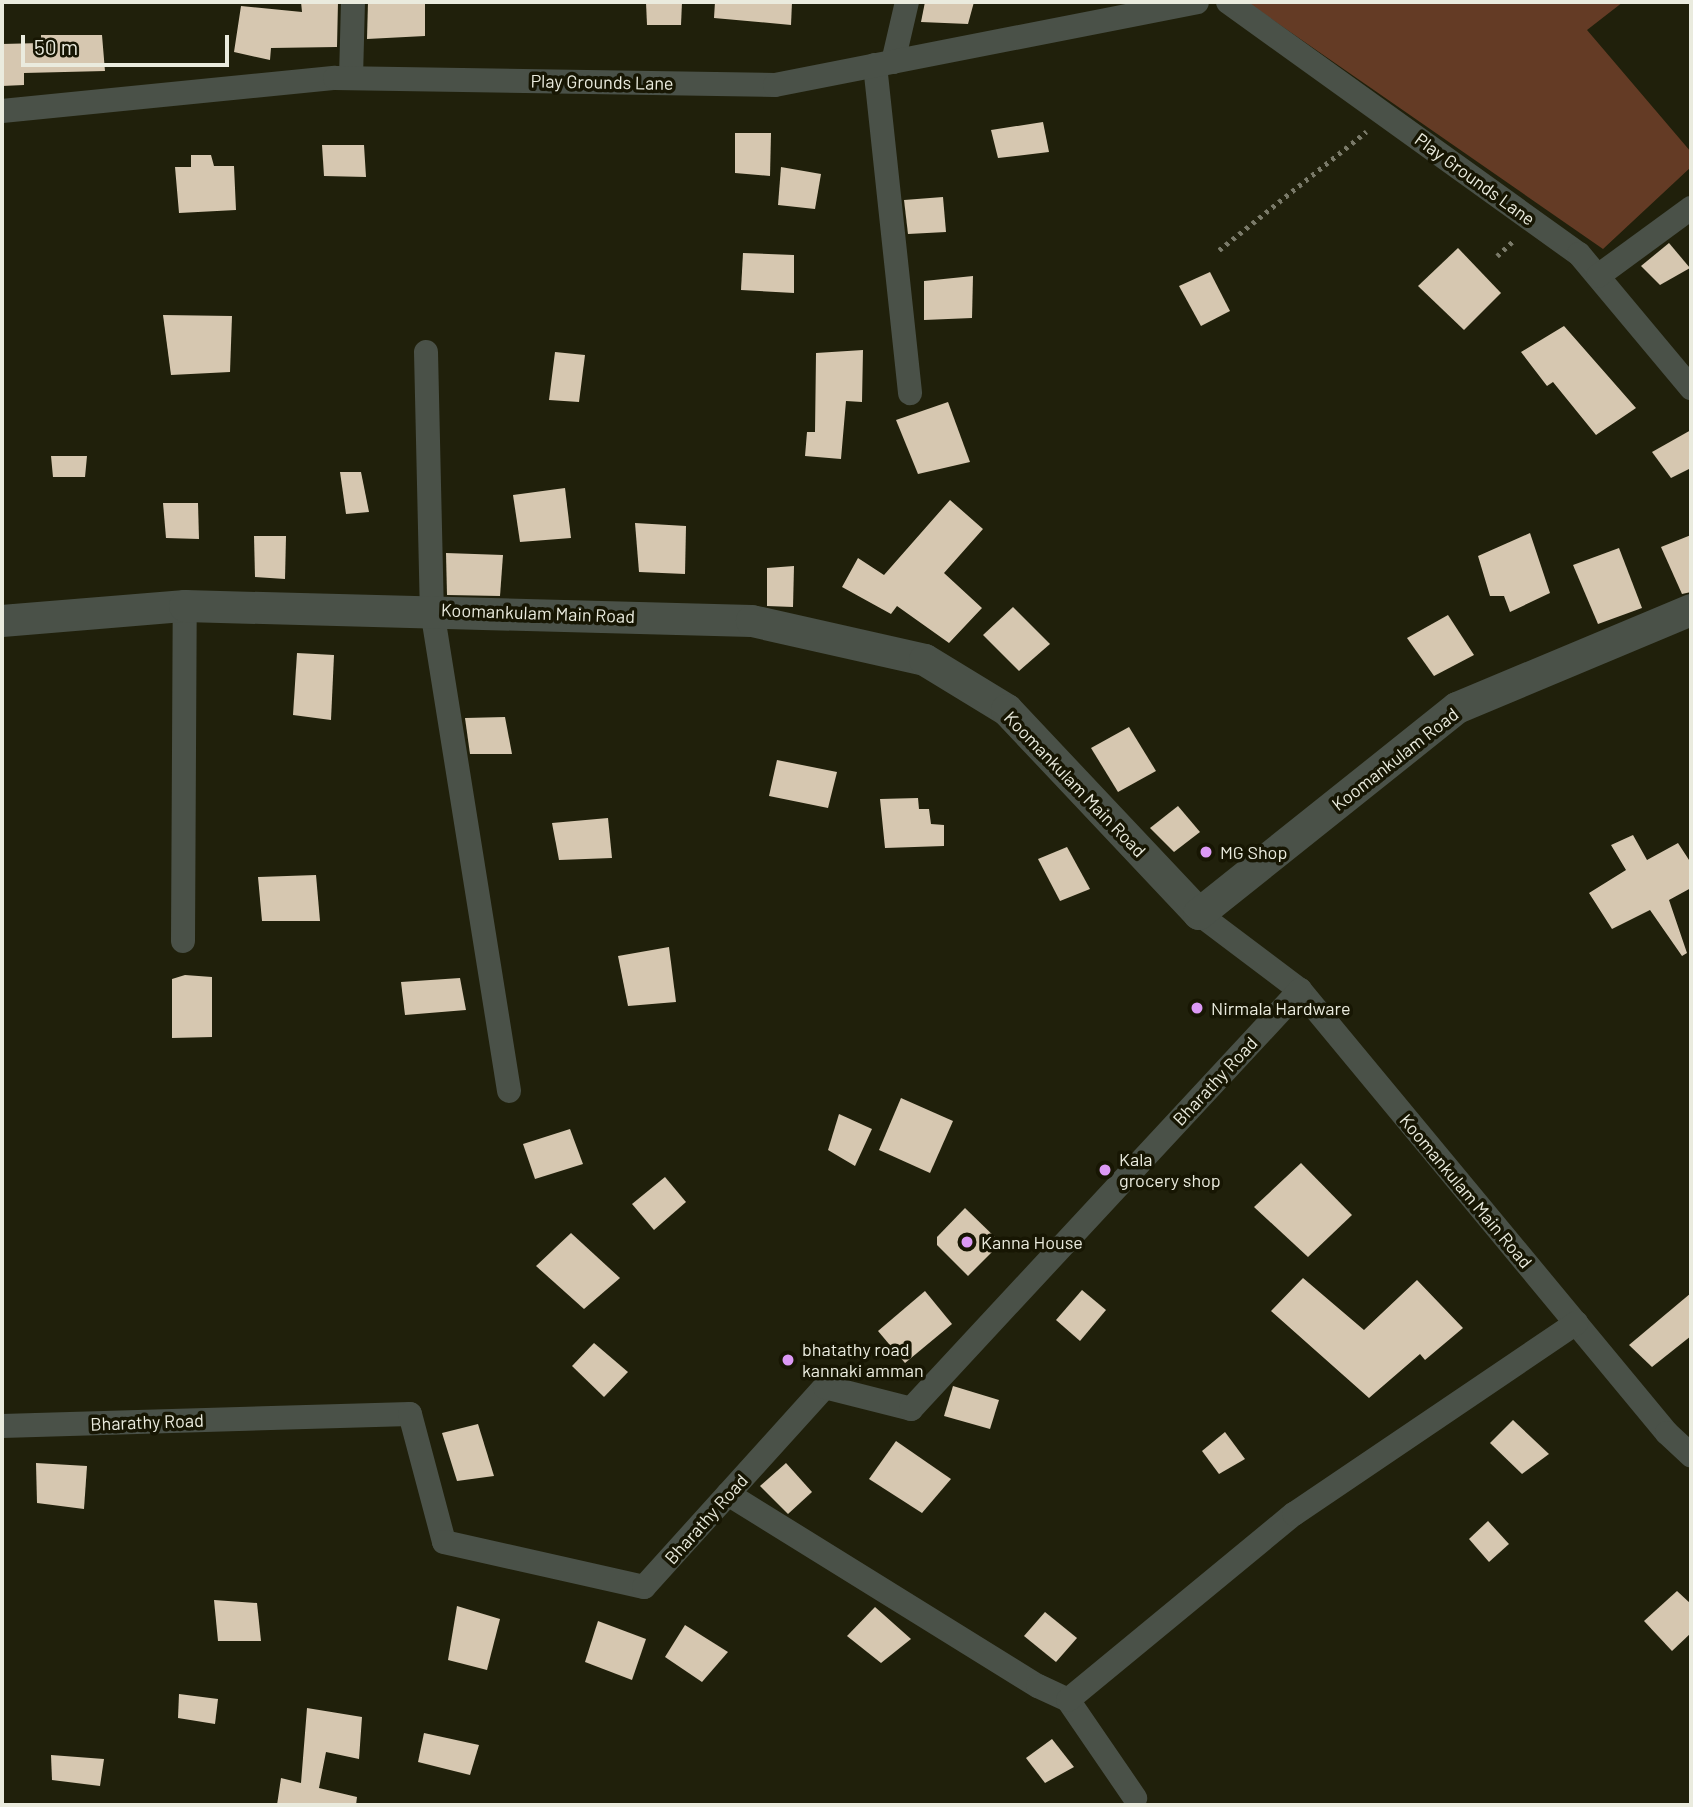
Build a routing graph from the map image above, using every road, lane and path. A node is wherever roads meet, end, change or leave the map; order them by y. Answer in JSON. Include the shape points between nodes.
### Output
{"nodes":[{"id":1,"x":353,"y":2,"type":"edge"},
{"id":2,"x":907,"y":2,"type":"edge"},
{"id":3,"x":1197,"y":2,"type":"edge"},
{"id":4,"x":1228,"y":2,"type":"edge"},
{"id":5,"x":1156,"y":6,"type":"edge"},
{"id":6,"x":884,"y":63,"type":"junction"},
{"id":7,"x":351,"y":78,"type":"junction"},
{"id":8,"x":2,"y":111,"type":"edge"},
{"id":9,"x":1386,"y":116,"type":"junction"},
{"id":10,"x":1691,"y":208,"type":"edge"},
{"id":11,"x":1219,"y":250,"type":"dead end"},
{"id":12,"x":1598,"y":276,"type":"junction"},
{"id":13,"x":426,"y":352,"type":"dead end"},
{"id":14,"x":1691,"y":388,"type":"edge"},
{"id":15,"x":910,"y":393,"type":"dead end"},
{"id":16,"x":186,"y":606,"type":"junction"},
{"id":17,"x":432,"y":610,"type":"junction"},
{"id":18,"x":1691,"y":610,"type":"edge"},
{"id":19,"x":2,"y":621,"type":"edge"},
{"id":20,"x":1199,"y":914,"type":"junction"},
{"id":21,"x":183,"y":941,"type":"dead end"},
{"id":22,"x":1300,"y":990,"type":"junction"},
{"id":23,"x":509,"y":1091,"type":"dead end"},
{"id":24,"x":1576,"y":1323,"type":"junction"},
{"id":25,"x":2,"y":1426,"type":"edge"},
{"id":26,"x":1691,"y":1455,"type":"edge"},
{"id":27,"x":728,"y":1494,"type":"junction"},
{"id":28,"x":1068,"y":1700,"type":"junction"},
{"id":29,"x":1135,"y":1798,"type":"dead end"}],
"edges":[{"from":1,"to":7,"type":"street"},
{"from":2,"to":6,"type":"street"},
{"from":3,"to":5,"type":"street","name":"Play Grounds Lane"},
{"from":4,"to":9,"type":"street","name":"Play Grounds Lane"},
{"from":5,"to":6,"type":"street","name":"Play Grounds Lane"},
{"from":6,"to":7,"type":"street","name":"Play Grounds Lane","via":[[775,85]]},
{"from":6,"to":15,"type":"street"},
{"from":7,"to":8,"type":"street","name":"Play Grounds Lane"},
{"from":9,"to":11,"type":"path"},
{"from":9,"to":12,"type":"street","name":"Play Grounds Lane","via":[[1579,254]]},
{"from":10,"to":12,"type":"street"},
{"from":12,"to":14,"type":"street","name":"Play Grounds Lane"},
{"from":13,"to":17,"type":"street"},
{"from":16,"to":17,"type":"street","name":"Koomankulam Main Road"},
{"from":16,"to":19,"type":"street","name":"Koomankulam Main Road"},
{"from":16,"to":21,"type":"street"},
{"from":17,"to":20,"type":"street","name":"Koomankulam Main Road","via":[[752,621],[926,660],[1007,710]]},
{"from":17,"to":23,"type":"street"},
{"from":18,"to":20,"type":"street","name":"Koomankulam Road","via":[[1457,708]]},
{"from":20,"to":22,"type":"street","name":"Koomankulam Main Road"},
{"from":22,"to":24,"type":"street","name":"Koomankulam Main Road"},
{"from":22,"to":27,"type":"street","name":"Bharathy Road","via":[[911,1409],[825,1387]]},
{"from":24,"to":26,"type":"street","name":"Koomankulam Main Road"},
{"from":24,"to":28,"type":"street","via":[[1294,1514]]},
{"from":25,"to":27,"type":"street","name":"Bharathy Road","via":[[410,1414],[444,1542],[644,1587]]},
{"from":27,"to":28,"type":"street","via":[[1038,1686]]},
{"from":28,"to":29,"type":"street"}]}
